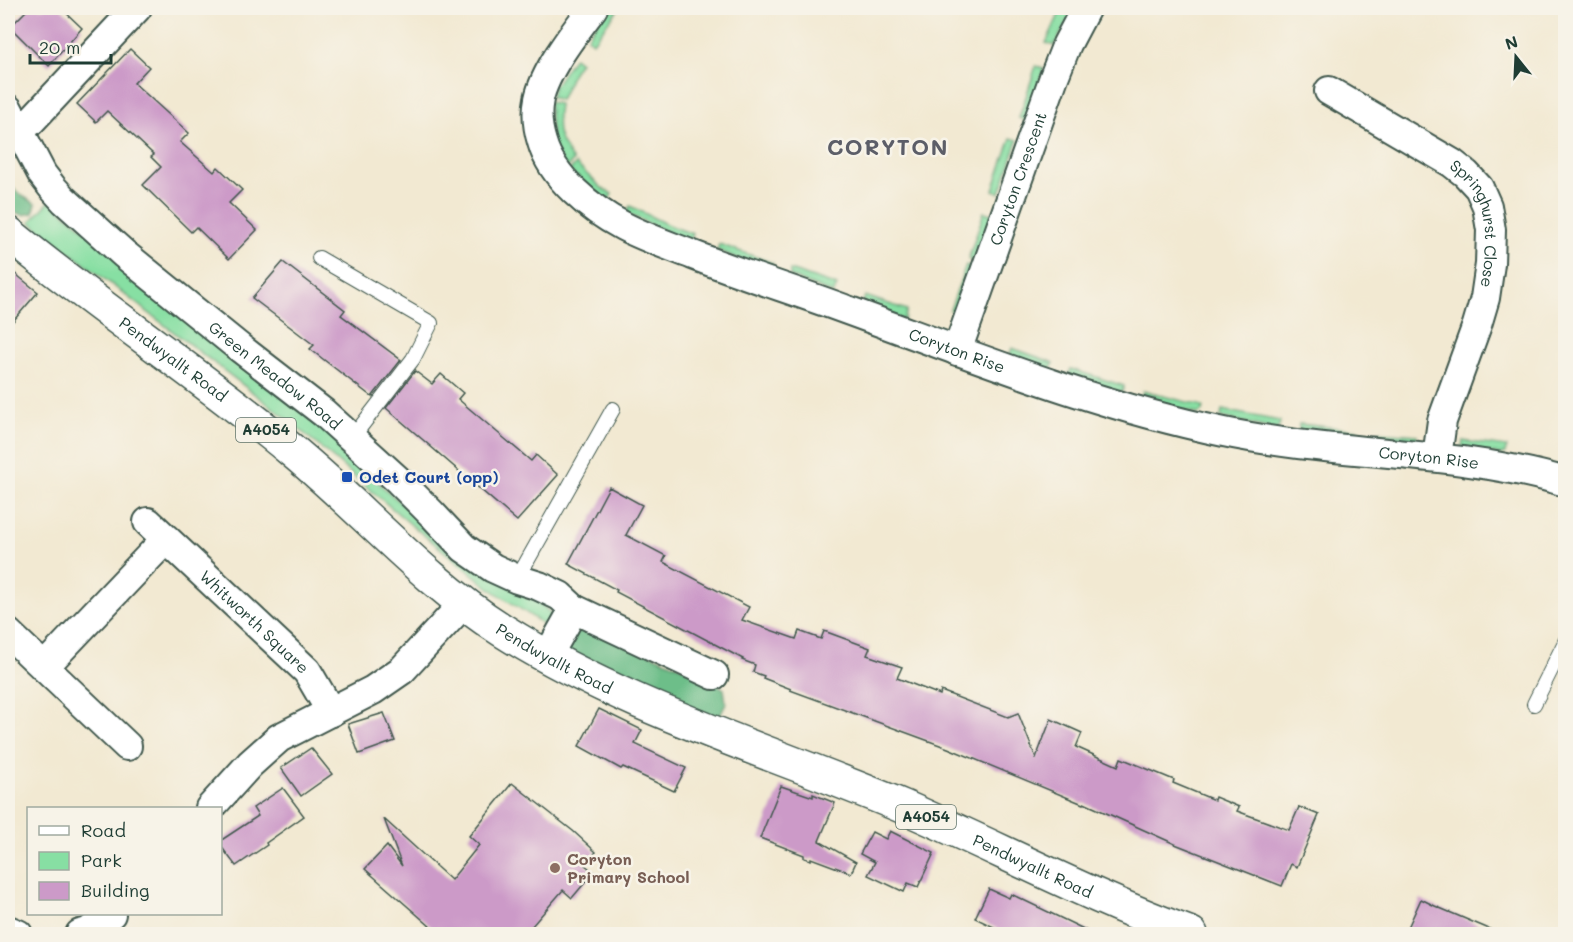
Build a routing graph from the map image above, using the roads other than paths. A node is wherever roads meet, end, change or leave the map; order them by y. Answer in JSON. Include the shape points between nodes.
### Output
{"nodes":[{"id":1,"x":137,"y":8,"type":"edge"},
{"id":2,"x":593,"y":8,"type":"edge"},
{"id":3,"x":1086,"y":8,"type":"edge"},
{"id":4,"x":1329,"y":91,"type":"dead end"},
{"id":5,"x":14,"y":120,"type":"edge"},
{"id":6,"x":8,"y":233,"type":"edge"},
{"id":7,"x":319,"y":258,"type":"dead end"},
{"id":8,"x":957,"y":351,"type":"junction"},
{"id":9,"x":613,"y":409,"type":"dead end"},
{"id":10,"x":352,"y":438,"type":"junction"},
{"id":11,"x":1437,"y":457,"type":"junction"},
{"id":12,"x":1566,"y":482,"type":"edge"},
{"id":13,"x":517,"y":579,"type":"junction"},
{"id":14,"x":464,"y":603,"type":"junction"},
{"id":15,"x":574,"y":609,"type":"junction"},
{"id":16,"x":8,"y":633,"type":"edge"},
{"id":17,"x":1566,"y":640,"type":"edge"},
{"id":18,"x":547,"y":657,"type":"junction"},
{"id":19,"x":44,"y":667,"type":"junction"},
{"id":20,"x":714,"y":675,"type":"dead end"},
{"id":21,"x":1534,"y":704,"type":"dead end"},
{"id":22,"x":331,"y":712,"type":"junction"},
{"id":23,"x":127,"y":746,"type":"dead end"},
{"id":24,"x":211,"y":807,"type":"edge"},
{"id":25,"x":110,"y":915,"type":"edge"},
{"id":26,"x":8,"y":930,"type":"edge"},
{"id":27,"x":18,"y":934,"type":"edge"},
{"id":28,"x":80,"y":934,"type":"edge"},
{"id":29,"x":1191,"y":934,"type":"edge"}],
"edges":[{"from":1,"to":5,"type":"street","via":[[31,121]]},
{"from":2,"to":8,"type":"street","name":"Coryton Rise","via":[[570,38],[539,98],[537,121],[542,145],[570,187],[613,220],[649,238]]},
{"from":3,"to":8,"type":"street","name":"Coryton Crescent","via":[[1054,77]]},
{"from":4,"to":11,"type":"street","name":"Springhurst Close","via":[[1452,163],[1479,188],[1487,206],[1491,230],[1485,298],[1442,421]]},
{"from":5,"to":10,"type":"street","name":"Green Meadow Road","via":[[42,174],[64,200],[124,254]]},
{"from":6,"to":14,"type":"main road","name":"Pendwyallt Road","number":"A4054","via":[[290,448]]},
{"from":7,"to":10,"type":"lane","via":[[431,323],[413,359]]},
{"from":8,"to":11,"type":"street","name":"Coryton Rise","via":[[1119,406],[1225,433],[1330,448]]},
{"from":9,"to":13,"type":"lane"},
{"from":10,"to":13,"type":"street","name":"Green Meadow Road","via":[[464,548]]},
{"from":11,"to":12,"type":"street","name":"Coryton Rise","via":[[1497,465]]},
{"from":13,"to":15,"type":"street","name":"Green Meadow Road","via":[[560,596]]},
{"from":14,"to":18,"type":"main road","name":"Pendwyallt Road","number":"A4054"},
{"from":14,"to":22,"type":"street","via":[[402,670]]},
{"from":15,"to":18,"type":"street"},
{"from":15,"to":20,"type":"street","name":"Green Meadow Road"},
{"from":16,"to":19,"type":"street"},
{"from":17,"to":21,"type":"lane"},
{"from":18,"to":29,"type":"main road","name":"Pendwyallt Road","number":"A4054","via":[[616,692],[906,808]]},
{"from":19,"to":22,"type":"street","name":"Whitworth Square","via":[[157,531],[307,670]]},
{"from":19,"to":23,"type":"street"},
{"from":22,"to":24,"type":"street","via":[[279,738],[249,764]]},
{"from":25,"to":28,"type":"street"},
{"from":26,"to":27,"type":"street"}]}
